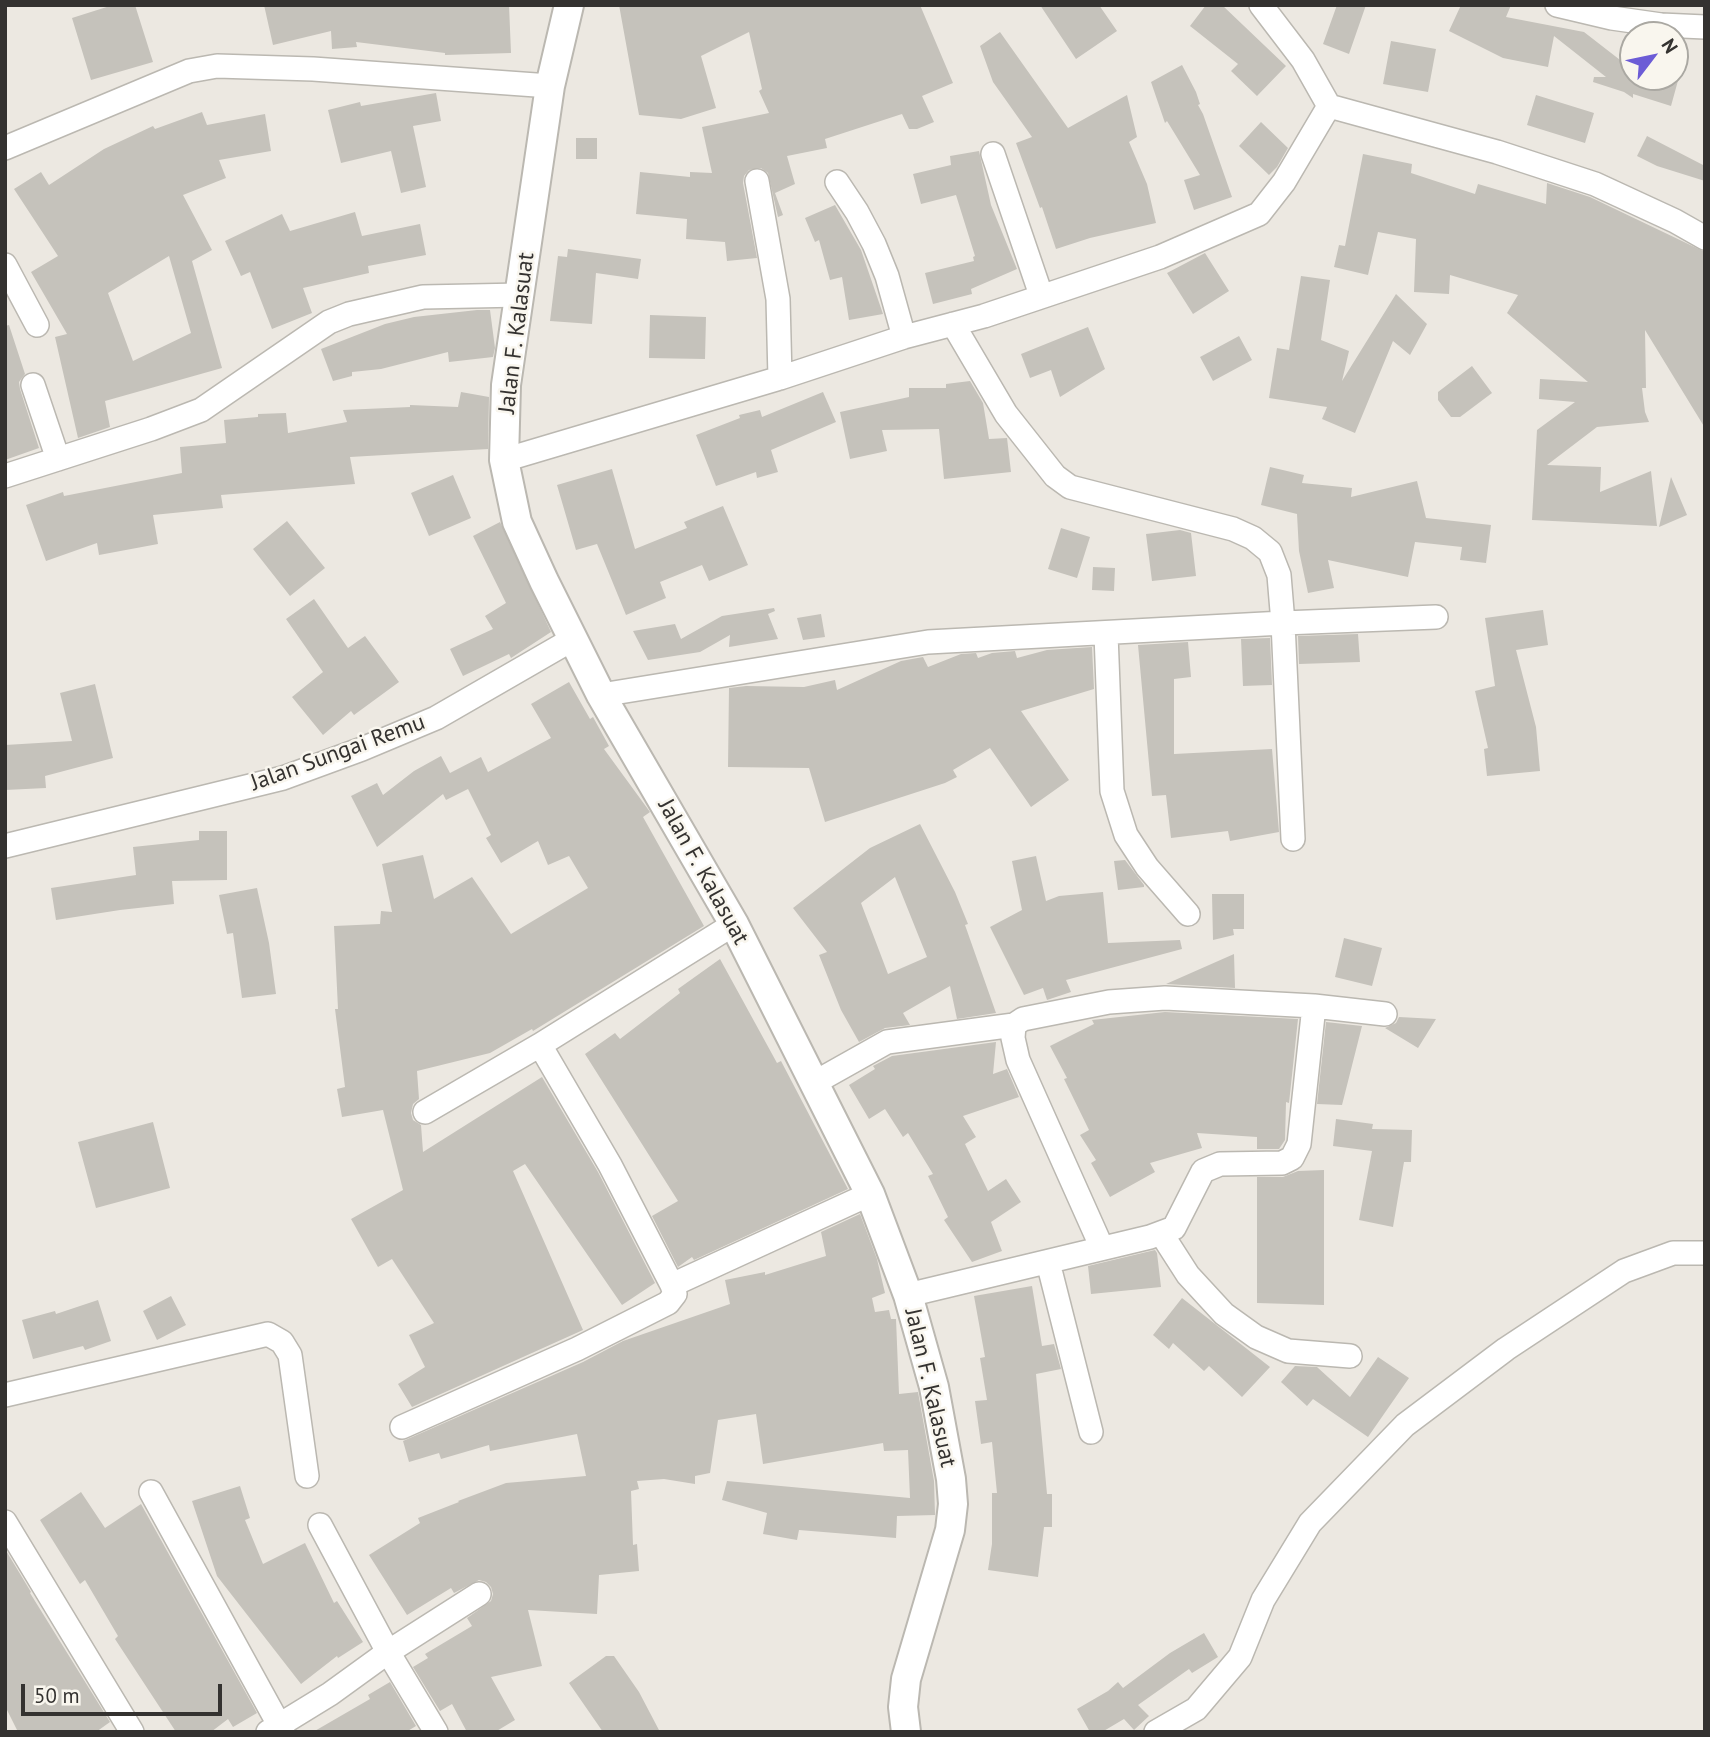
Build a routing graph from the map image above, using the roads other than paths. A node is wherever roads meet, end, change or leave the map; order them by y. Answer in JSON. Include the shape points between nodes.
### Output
{"nodes":[{"id":1,"x":569,"y":5,"type":"edge"},
{"id":2,"x":1261,"y":5,"type":"edge"},
{"id":3,"x":1557,"y":5,"type":"edge"},
{"id":4,"x":1705,"y":27,"type":"edge"},
{"id":5,"x":550,"y":86,"type":"junction"},
{"id":6,"x":1329,"y":106,"type":"junction"},
{"id":7,"x":5,"y":148,"type":"edge"},
{"id":8,"x":993,"y":154,"type":"dead end"},
{"id":9,"x":757,"y":181,"type":"dead end"},
{"id":10,"x":837,"y":182,"type":"dead end"},
{"id":11,"x":1705,"y":239,"type":"edge"},
{"id":12,"x":5,"y":265,"type":"edge"},
{"id":13,"x":521,"y":295,"type":"junction"},
{"id":14,"x":1041,"y":295,"type":"junction"},
{"id":15,"x":37,"y":324,"type":"dead end"},
{"id":16,"x":953,"y":324,"type":"junction"},
{"id":17,"x":904,"y":337,"type":"junction"},
{"id":18,"x":780,"y":378,"type":"junction"},
{"id":19,"x":33,"y":385,"type":"dead end"},
{"id":20,"x":58,"y":459,"type":"junction"},
{"id":21,"x":504,"y":460,"type":"junction"},
{"id":22,"x":5,"y":476,"type":"edge"},
{"id":23,"x":1436,"y":617,"type":"dead end"},
{"id":24,"x":1283,"y":623,"type":"junction"},
{"id":25,"x":1106,"y":634,"type":"junction"},
{"id":26,"x":573,"y":639,"type":"junction"},
{"id":27,"x":601,"y":695,"type":"junction"},
{"id":28,"x":1293,"y":839,"type":"dead end"},
{"id":29,"x":5,"y":846,"type":"edge"},
{"id":30,"x":1188,"y":914,"type":"dead end"},
{"id":31,"x":734,"y":925,"type":"junction"},
{"id":32,"x":1314,"y":1006,"type":"junction"},
{"id":33,"x":1385,"y":1014,"type":"dead end"},
{"id":34,"x":1014,"y":1025,"type":"junction"},
{"id":35,"x":540,"y":1045,"type":"junction"},
{"id":36,"x":814,"y":1083,"type":"junction"},
{"id":37,"x":425,"y":1112,"type":"dead end"},
{"id":38,"x":870,"y":1194,"type":"junction"},
{"id":39,"x":1161,"y":1233,"type":"junction"},
{"id":40,"x":1102,"y":1248,"type":"junction"},
{"id":41,"x":1705,"y":1253,"type":"edge"},
{"id":42,"x":1048,"y":1262,"type":"junction"},
{"id":43,"x":673,"y":1284,"type":"junction"},
{"id":44,"x":908,"y":1296,"type":"junction"},
{"id":45,"x":1350,"y":1356,"type":"dead end"},
{"id":46,"x":5,"y":1395,"type":"edge"},
{"id":47,"x":402,"y":1427,"type":"dead end"},
{"id":48,"x":1091,"y":1433,"type":"dead end"},
{"id":49,"x":307,"y":1476,"type":"dead end"},
{"id":50,"x":150,"y":1492,"type":"dead end"},
{"id":51,"x":5,"y":1522,"type":"edge"},
{"id":52,"x":320,"y":1525,"type":"dead end"},
{"id":53,"x":480,"y":1594,"type":"dead end"},
{"id":54,"x":388,"y":1651,"type":"junction"},
{"id":55,"x":277,"y":1729,"type":"edge"},
{"id":56,"x":132,"y":1732,"type":"edge"},
{"id":57,"x":436,"y":1732,"type":"edge"},
{"id":58,"x":905,"y":1732,"type":"edge"},
{"id":59,"x":1156,"y":1732,"type":"edge"}],
"edges":[{"from":1,"to":5,"type":"street","name":"Jalan F. Kalasuat"},
{"from":2,"to":6,"type":"street","via":[[1303,60]]},
{"from":3,"to":4,"type":"street","via":[[1612,18]]},
{"from":5,"to":7,"type":"street","via":[[217,66],[189,71]]},
{"from":5,"to":13,"type":"street","name":"Jalan F. Kalasuat"},
{"from":6,"to":11,"type":"street","via":[[1595,184]]},
{"from":6,"to":14,"type":"street","via":[[1284,182],[1259,214],[1160,257]]},
{"from":8,"to":14,"type":"street"},
{"from":9,"to":18,"type":"street","via":[[778,299]]},
{"from":10,"to":17,"type":"street","via":[[874,244]]},
{"from":12,"to":15,"type":"street"},
{"from":13,"to":20,"type":"street","via":[[423,297],[349,314],[329,322],[201,410]]},
{"from":13,"to":21,"type":"street","name":"Jalan F. Kalasuat","via":[[506,385]]},
{"from":14,"to":16,"type":"street"},
{"from":16,"to":17,"type":"street"},
{"from":16,"to":24,"type":"street","via":[[1006,414],[1055,476],[1070,487],[1234,529],[1253,538],[1270,552],[1279,575]]},
{"from":17,"to":18,"type":"street"},
{"from":18,"to":21,"type":"street"},
{"from":19,"to":20,"type":"street"},
{"from":20,"to":22,"type":"street"},
{"from":21,"to":26,"type":"street","name":"Jalan F. Kalasuat","via":[[517,522]]},
{"from":23,"to":24,"type":"street"},
{"from":24,"to":25,"type":"street"},
{"from":24,"to":28,"type":"street"},
{"from":25,"to":27,"type":"street","via":[[928,642]]},
{"from":25,"to":30,"type":"street","via":[[1112,791],[1126,835]]},
{"from":26,"to":27,"type":"street","name":"Jalan F. Kalasuat"},
{"from":26,"to":29,"type":"street","name":"Jalan Sungai Remu","via":[[436,718],[310,769]]},
{"from":27,"to":31,"type":"street","name":"Jalan F. Kalasuat"},
{"from":31,"to":35,"type":"street"},
{"from":31,"to":36,"type":"street","name":"Jalan F. Kalasuat"},
{"from":32,"to":33,"type":"street"},
{"from":32,"to":34,"type":"street","via":[[1166,998],[1109,1002],[1023,1019]]},
{"from":32,"to":39,"type":"street","via":[[1299,1144],[1292,1158],[1282,1163],[1220,1164],[1203,1171],[1174,1228]]},
{"from":34,"to":36,"type":"street","via":[[887,1042]]},
{"from":34,"to":40,"type":"street","via":[[1018,1060]]},
{"from":35,"to":37,"type":"street"},
{"from":35,"to":43,"type":"street"},
{"from":36,"to":38,"type":"street","name":"Jalan F. Kalasuat"},
{"from":38,"to":43,"type":"street"},
{"from":38,"to":44,"type":"street","name":"Jalan F. Kalasuat"},
{"from":39,"to":40,"type":"street"},
{"from":39,"to":45,"type":"street","via":[[1224,1314],[1256,1337],[1288,1351]]},
{"from":40,"to":42,"type":"street"},
{"from":41,"to":59,"type":"street","via":[[1673,1252],[1624,1271],[1506,1349],[1405,1424],[1310,1523],[1264,1600],[1240,1657],[1196,1709]]},
{"from":42,"to":44,"type":"street"},
{"from":42,"to":48,"type":"street"},
{"from":43,"to":47,"type":"street","via":[[675,1294],[668,1303]]},
{"from":44,"to":58,"type":"street","name":"Jalan F. Kalasuat","via":[[934,1387],[953,1504],[950,1530],[911,1654],[903,1707]]},
{"from":46,"to":49,"type":"street","via":[[268,1334],[282,1342],[290,1355]]},
{"from":50,"to":55,"type":"street"},
{"from":51,"to":56,"type":"street"},
{"from":52,"to":54,"type":"street"},
{"from":53,"to":54,"type":"street"},
{"from":54,"to":55,"type":"street"},
{"from":54,"to":57,"type":"street"}]}
